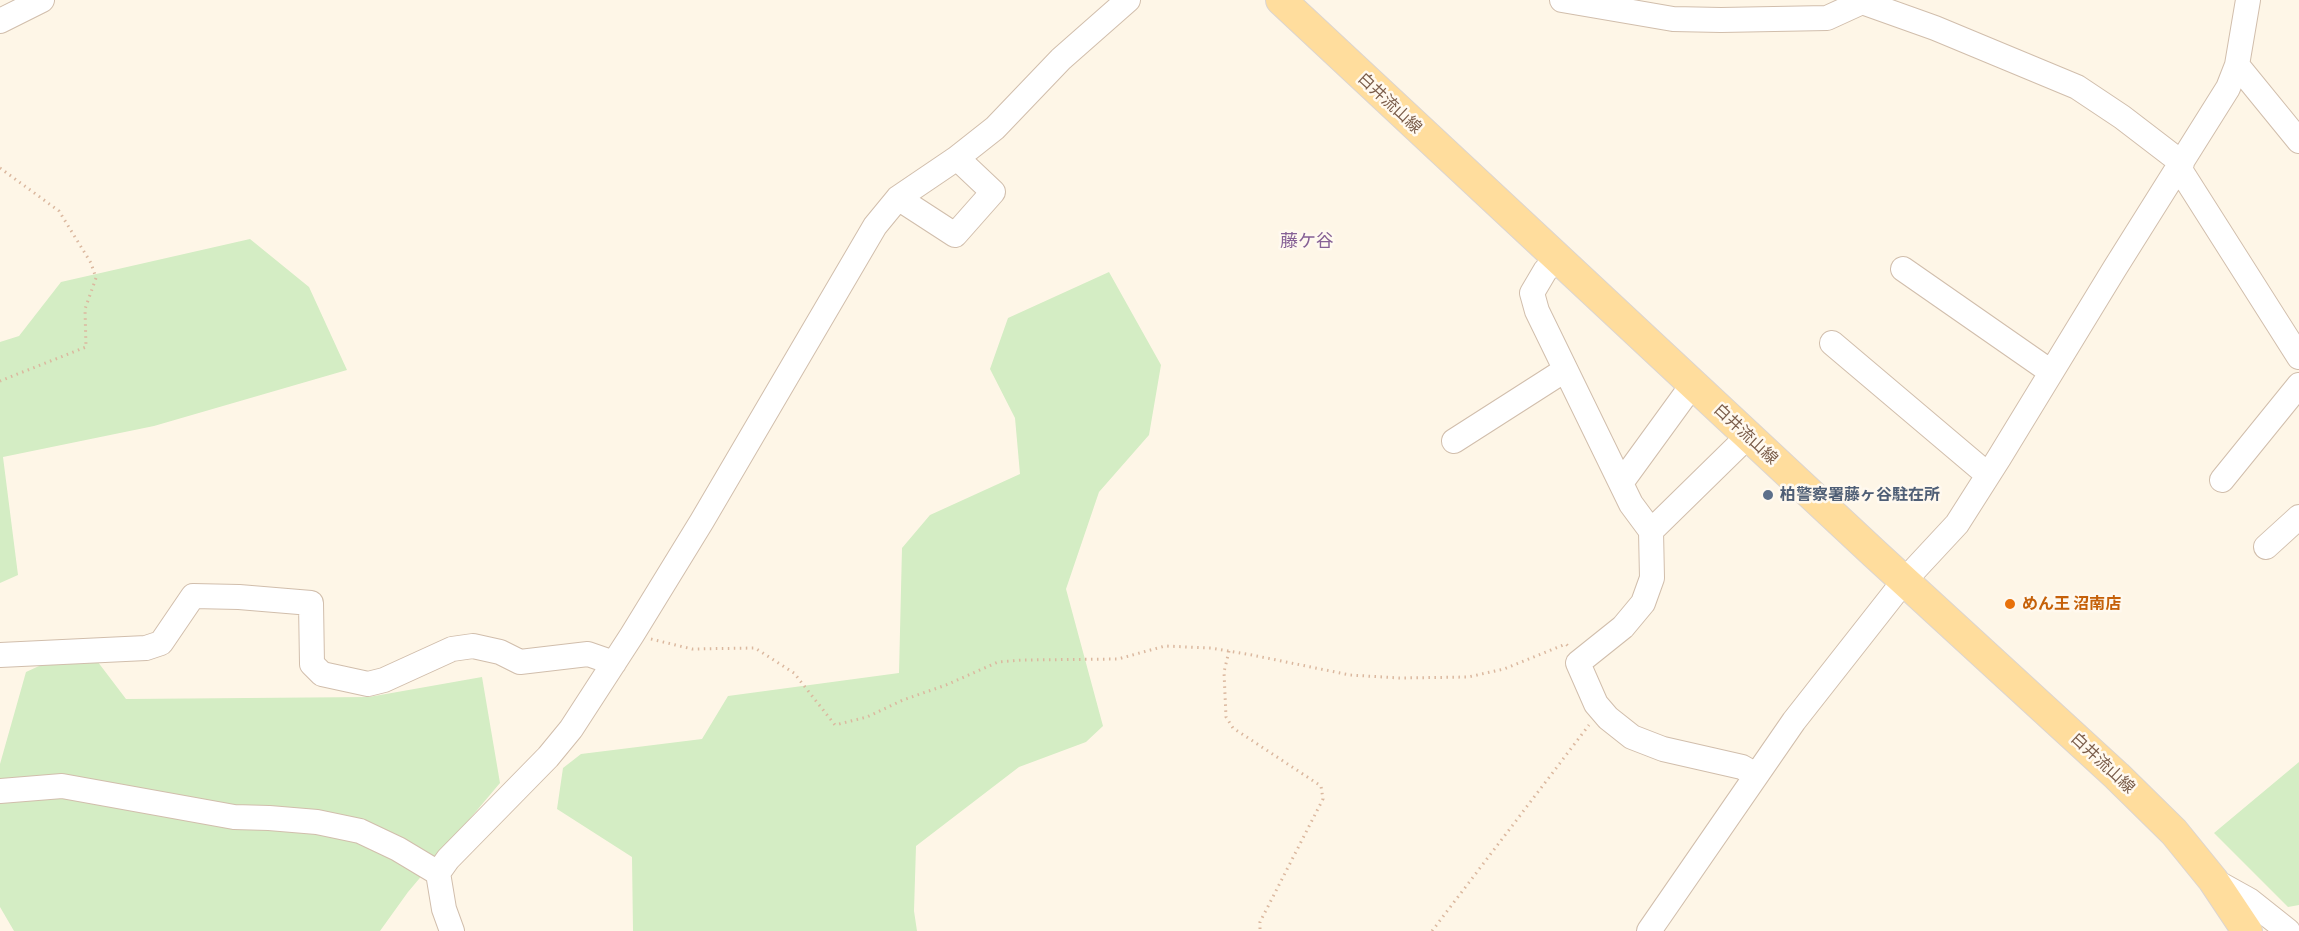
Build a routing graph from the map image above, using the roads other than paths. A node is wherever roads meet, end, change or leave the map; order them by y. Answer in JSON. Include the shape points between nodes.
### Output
{"nodes":[{"id":1,"x":42,"y":0,"type":"edge"},
{"id":2,"x":1128,"y":0,"type":"edge"},
{"id":3,"x":1281,"y":0,"type":"edge"},
{"id":4,"x":1562,"y":0,"type":"edge"},
{"id":5,"x":2248,"y":0,"type":"edge"},
{"id":6,"x":1862,"y":1,"type":"edge"},
{"id":7,"x":0,"y":21,"type":"edge"},
{"id":8,"x":2237,"y":65,"type":"junction"},
{"id":9,"x":2299,"y":141,"type":"edge"},
{"id":10,"x":957,"y":158,"type":"junction"},
{"id":11,"x":2181,"y":165,"type":"junction"},
{"id":12,"x":898,"y":198,"type":"junction"},
{"id":13,"x":1557,"y":258,"type":"junction"},
{"id":14,"x":1903,"y":269,"type":"dead end"},
{"id":15,"x":1832,"y":343,"type":"dead end"},
{"id":16,"x":2299,"y":357,"type":"edge"},
{"id":17,"x":1565,"y":370,"type":"junction"},
{"id":18,"x":2051,"y":372,"type":"junction"},
{"id":19,"x":1693,"y":384,"type":"junction"},
{"id":20,"x":2299,"y":385,"type":"edge"},
{"id":21,"x":1748,"y":436,"type":"junction"},
{"id":22,"x":1454,"y":441,"type":"dead end"},
{"id":23,"x":1988,"y":475,"type":"junction"},
{"id":24,"x":2222,"y":480,"type":"dead end"},
{"id":25,"x":1621,"y":483,"type":"junction"},
{"id":26,"x":2299,"y":517,"type":"edge"},
{"id":27,"x":1651,"y":531,"type":"junction"},
{"id":28,"x":2266,"y":547,"type":"dead end"},
{"id":29,"x":1904,"y":581,"type":"junction"},
{"id":30,"x":0,"y":655,"type":"edge"},
{"id":31,"x":614,"y":663,"type":"junction"},
{"id":32,"x":1756,"y":775,"type":"junction"},
{"id":33,"x":0,"y":791,"type":"edge"},
{"id":34,"x":438,"y":873,"type":"junction"},
{"id":35,"x":2213,"y":880,"type":"junction"},
{"id":36,"x":452,"y":931,"type":"edge"},
{"id":37,"x":1649,"y":931,"type":"edge"},
{"id":38,"x":2247,"y":931,"type":"edge"},
{"id":39,"x":2288,"y":931,"type":"edge"}],
"edges":[{"from":1,"to":7,"type":"street"},
{"from":2,"to":10,"type":"street","via":[[1061,59],[995,128]]},
{"from":3,"to":13,"type":"main road","name":"白井流山線"},
{"from":4,"to":6,"type":"street","via":[[1673,19],[1721,20],[1827,18]]},
{"from":5,"to":8,"type":"street"},
{"from":6,"to":11,"type":"street","via":[[2077,87]]},
{"from":8,"to":9,"type":"street"},
{"from":8,"to":11,"type":"street","via":[[2228,88]]},
{"from":10,"to":12,"type":"street"},
{"from":10,"to":12,"type":"street","via":[[993,192],[955,235]]},
{"from":11,"to":16,"type":"street"},
{"from":11,"to":18,"type":"street"},
{"from":12,"to":31,"type":"street","via":[[874,226],[702,521]]},
{"from":13,"to":17,"type":"street","via":[[1532,293]]},
{"from":13,"to":19,"type":"main road","name":"白井流山線"},
{"from":14,"to":18,"type":"street"},
{"from":15,"to":23,"type":"street"},
{"from":17,"to":22,"type":"street"},
{"from":17,"to":25,"type":"street"},
{"from":18,"to":23,"type":"street"},
{"from":19,"to":21,"type":"main road","name":"白井流山線"},
{"from":19,"to":25,"type":"street"},
{"from":20,"to":24,"type":"street"},
{"from":21,"to":27,"type":"street"},
{"from":21,"to":29,"type":"main road","name":"白井流山線"},
{"from":23,"to":29,"type":"street","via":[[1957,524]]},
{"from":25,"to":27,"type":"street"},
{"from":26,"to":28,"type":"street"},
{"from":27,"to":32,"type":"street","via":[[1652,578],[1643,603],[1623,627],[1578,663],[1596,704],[1632,737],[1663,749],[1742,767]]},
{"from":29,"to":32,"type":"street"},
{"from":29,"to":35,"type":"main road","name":"白井流山線","via":[[2174,831]]},
{"from":30,"to":31,"type":"street","via":[[146,648],[161,643],[193,596],[311,603],[312,664],[322,674],[368,684],[453,649],[472,646],[500,652],[520,662],[588,654]]},
{"from":31,"to":34,"type":"street","via":[[554,750]]},
{"from":32,"to":37,"type":"street"},
{"from":33,"to":34,"type":"street","via":[[62,786],[234,818],[317,822],[360,831]]},
{"from":34,"to":36,"type":"street"},
{"from":35,"to":38,"type":"main road","name":"白井流山線"},
{"from":35,"to":39,"type":"street","via":[[2249,900]]}]}
